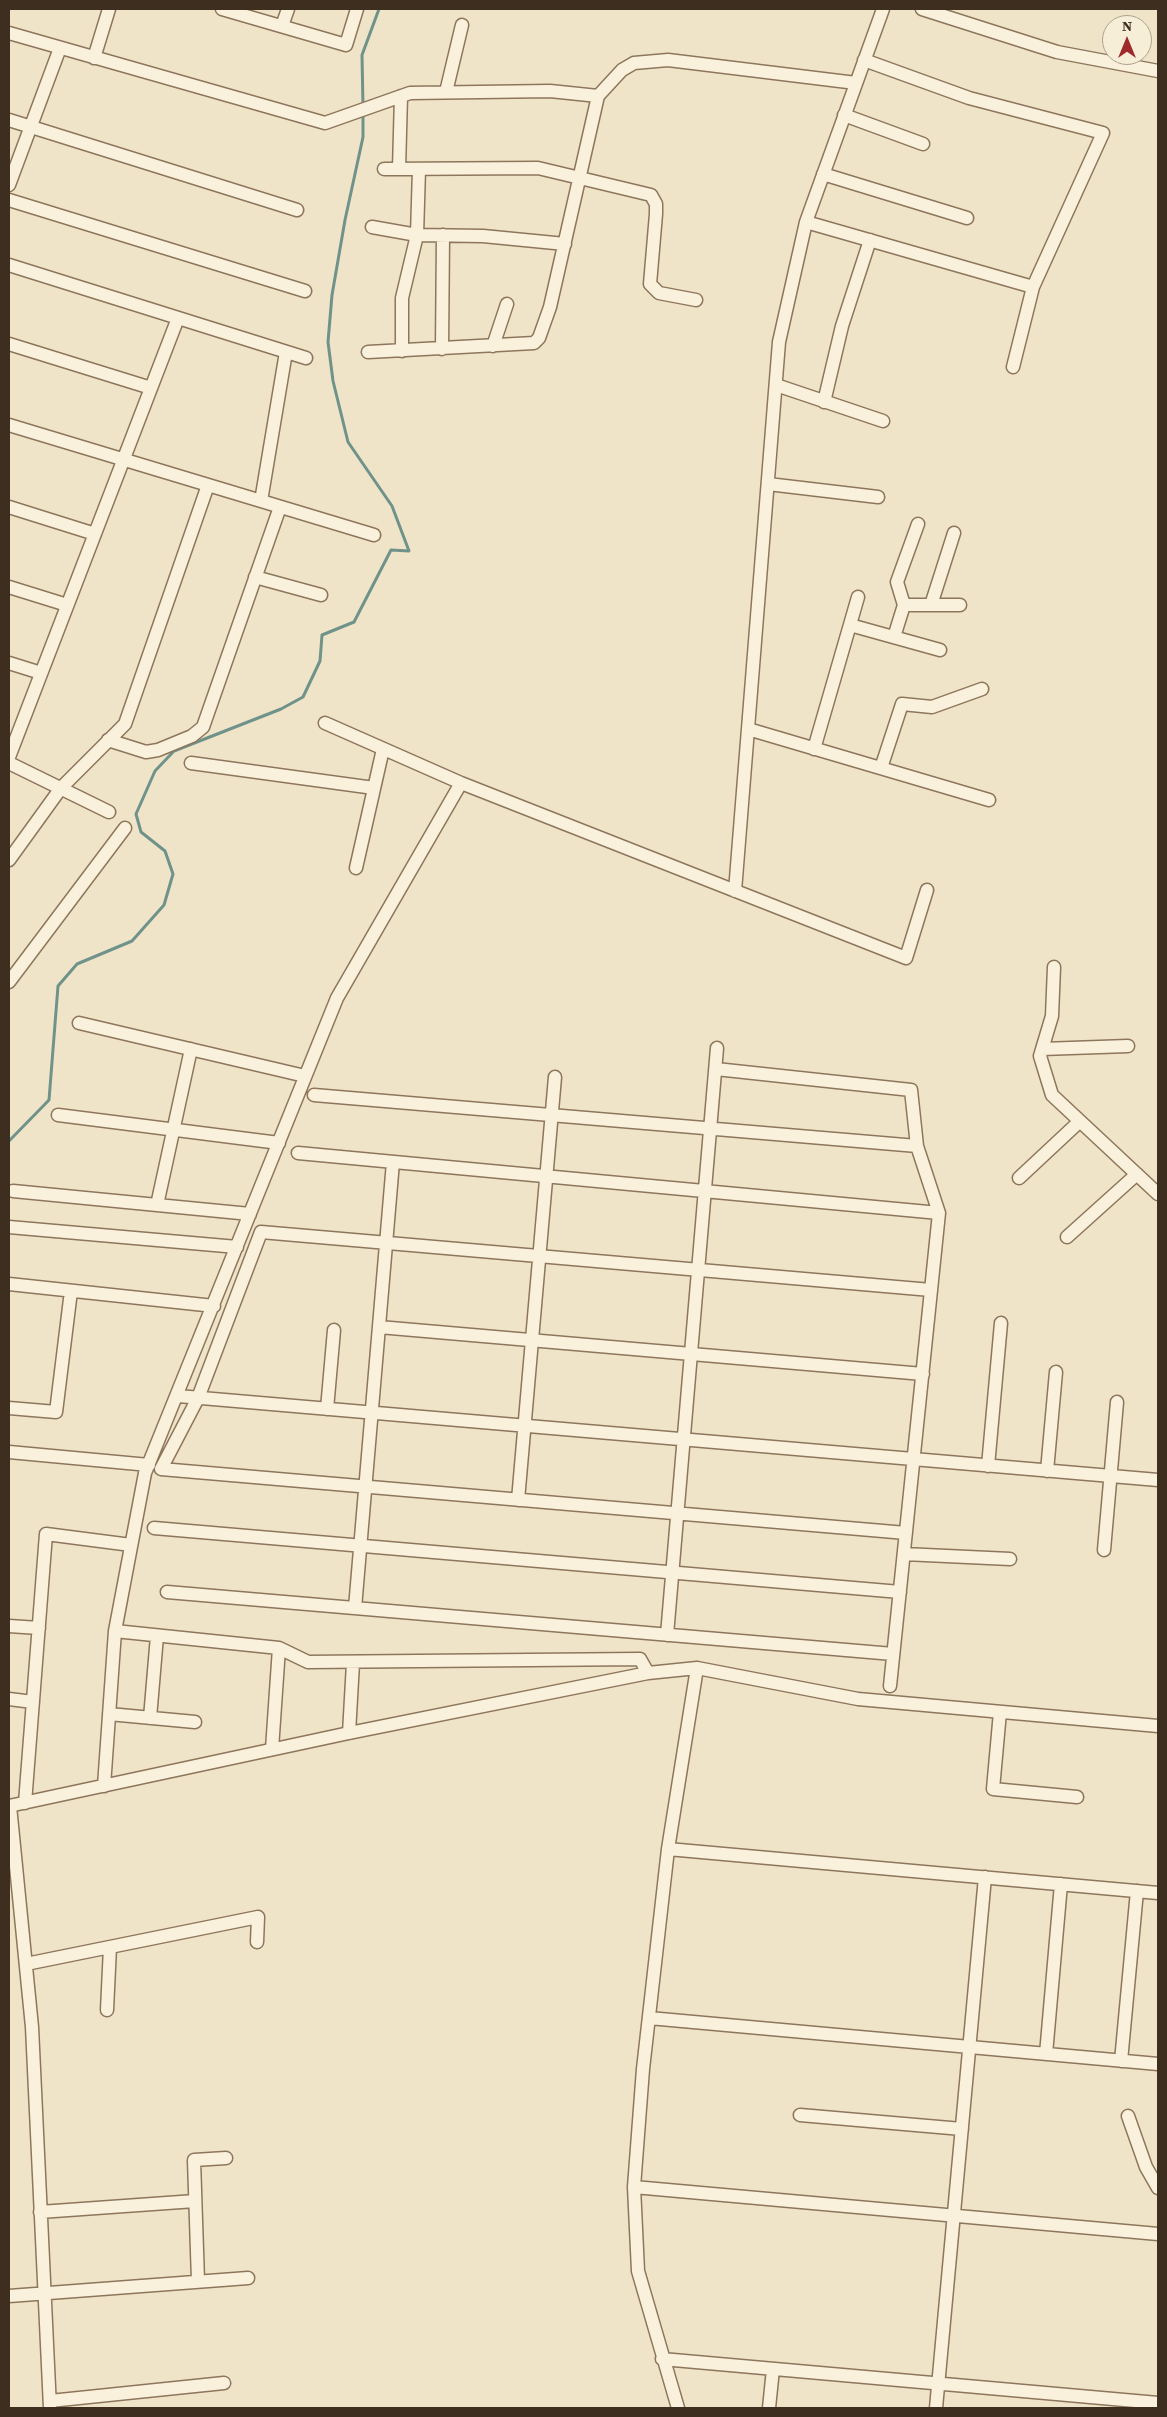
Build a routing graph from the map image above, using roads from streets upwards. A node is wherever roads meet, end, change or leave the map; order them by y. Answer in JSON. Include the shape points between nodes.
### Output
{"nodes":[{"id":1,"x":109,"y":9,"type":"edge"},
{"id":2,"x":222,"y":9,"type":"edge"},
{"id":3,"x":288,"y":9,"type":"edge"},
{"id":4,"x":357,"y":9,"type":"edge"},
{"id":5,"x":883,"y":9,"type":"edge"},
{"id":6,"x":922,"y":9,"type":"edge"},
{"id":7,"x":943,"y":12,"type":"edge"},
{"id":8,"x":462,"y":25,"type":"dead end"},
{"id":9,"x":282,"y":26,"type":"junction"},
{"id":10,"x":9,"y":33,"type":"edge"},
{"id":11,"x":60,"y":48,"type":"junction"},
{"id":12,"x":94,"y":58,"type":"junction"},
{"id":13,"x":864,"y":60,"type":"junction"},
{"id":14,"x":1158,"y":71,"type":"edge"},
{"id":15,"x":856,"y":83,"type":"junction"},
{"id":16,"x":446,"y":92,"type":"junction"},
{"id":17,"x":401,"y":96,"type":"junction"},
{"id":18,"x":598,"y":96,"type":"junction"},
{"id":19,"x":844,"y":114,"type":"junction"},
{"id":20,"x":9,"y":120,"type":"edge"},
{"id":21,"x":31,"y":127,"type":"junction"},
{"id":22,"x":923,"y":144,"type":"dead end"},
{"id":23,"x":384,"y":169,"type":"dead end"},
{"id":24,"x":399,"y":169,"type":"junction"},
{"id":25,"x":419,"y":169,"type":"junction"},
{"id":26,"x":823,"y":174,"type":"junction"},
{"id":27,"x":579,"y":179,"type":"junction"},
{"id":28,"x":9,"y":185,"type":"edge"},
{"id":29,"x":9,"y":200,"type":"edge"},
{"id":30,"x":297,"y":210,"type":"dead end"},
{"id":31,"x":967,"y":218,"type":"dead end"},
{"id":32,"x":806,"y":222,"type":"junction"},
{"id":33,"x":372,"y":227,"type":"dead end"},
{"id":34,"x":416,"y":235,"type":"junction"},
{"id":35,"x":443,"y":235,"type":"junction"},
{"id":36,"x":870,"y":240,"type":"junction"},
{"id":37,"x":565,"y":244,"type":"junction"},
{"id":38,"x":9,"y":265,"type":"edge"},
{"id":39,"x":1033,"y":287,"type":"junction"},
{"id":40,"x":304,"y":292,"type":"dead end"},
{"id":41,"x":696,"y":300,"type":"dead end"},
{"id":42,"x":507,"y":304,"type":"dead end"},
{"id":43,"x":178,"y":318,"type":"junction"},
{"id":44,"x":9,"y":344,"type":"edge"},
{"id":45,"x":493,"y":346,"type":"junction"},
{"id":46,"x":442,"y":349,"type":"junction"},
{"id":47,"x":402,"y":351,"type":"junction"},
{"id":48,"x":286,"y":352,"type":"junction"},
{"id":49,"x":368,"y":352,"type":"dead end"},
{"id":50,"x":306,"y":358,"type":"dead end"},
{"id":51,"x":1013,"y":367,"type":"dead end"},
{"id":52,"x":776,"y":385,"type":"junction"},
{"id":53,"x":151,"y":388,"type":"junction"},
{"id":54,"x":824,"y":402,"type":"junction"},
{"id":55,"x":883,"y":421,"type":"dead end"},
{"id":56,"x":9,"y":425,"type":"edge"},
{"id":57,"x":124,"y":459,"type":"junction"},
{"id":58,"x":768,"y":484,"type":"junction"},
{"id":59,"x":208,"y":485,"type":"junction"},
{"id":60,"x":878,"y":497,"type":"dead end"},
{"id":61,"x":261,"y":501,"type":"junction"},
{"id":62,"x":9,"y":507,"type":"edge"},
{"id":63,"x":280,"y":507,"type":"junction"},
{"id":64,"x":918,"y":524,"type":"dead end"},
{"id":65,"x":954,"y":533,"type":"dead end"},
{"id":66,"x":95,"y":534,"type":"junction"},
{"id":67,"x":374,"y":535,"type":"dead end"},
{"id":68,"x":255,"y":577,"type":"junction"},
{"id":69,"x":9,"y":587,"type":"edge"},
{"id":70,"x":321,"y":594,"type":"dead end"},
{"id":71,"x":858,"y":597,"type":"dead end"},
{"id":72,"x":67,"y":605,"type":"junction"},
{"id":73,"x":904,"y":605,"type":"junction"},
{"id":74,"x":931,"y":605,"type":"junction"},
{"id":75,"x":960,"y":605,"type":"dead end"},
{"id":76,"x":850,"y":625,"type":"junction"},
{"id":77,"x":894,"y":637,"type":"junction"},
{"id":78,"x":940,"y":650,"type":"dead end"},
{"id":79,"x":9,"y":663,"type":"edge"},
{"id":80,"x":41,"y":673,"type":"junction"},
{"id":81,"x":982,"y":689,"type":"dead end"},
{"id":82,"x":324,"y":723,"type":"dead end"},
{"id":83,"x":748,"y":729,"type":"junction"},
{"id":84,"x":108,"y":740,"type":"junction"},
{"id":85,"x":383,"y":748,"type":"junction"},
{"id":86,"x":814,"y":748,"type":"junction"},
{"id":87,"x":9,"y":757,"type":"edge"},
{"id":88,"x":9,"y":763,"type":"edge"},
{"id":89,"x":191,"y":763,"type":"dead end"},
{"id":90,"x":881,"y":768,"type":"junction"},
{"id":91,"x":461,"y":783,"type":"junction"},
{"id":92,"x":62,"y":788,"type":"junction"},
{"id":93,"x":374,"y":788,"type":"junction"},
{"id":94,"x":989,"y":800,"type":"dead end"},
{"id":95,"x":109,"y":812,"type":"dead end"},
{"id":96,"x":125,"y":828,"type":"dead end"},
{"id":97,"x":9,"y":859,"type":"edge"},
{"id":98,"x":356,"y":868,"type":"dead end"},
{"id":99,"x":926,"y":890,"type":"dead end"},
{"id":100,"x":735,"y":891,"type":"junction"},
{"id":101,"x":1054,"y":967,"type":"dead end"},
{"id":102,"x":9,"y":982,"type":"edge"},
{"id":103,"x":79,"y":1023,"type":"dead end"},
{"id":104,"x":1128,"y":1046,"type":"dead end"},
{"id":105,"x":717,"y":1048,"type":"dead end"},
{"id":106,"x":191,"y":1049,"type":"junction"},
{"id":107,"x":1042,"y":1049,"type":"junction"},
{"id":108,"x":716,"y":1069,"type":"junction"},
{"id":109,"x":305,"y":1076,"type":"junction"},
{"id":110,"x":555,"y":1077,"type":"dead end"},
{"id":111,"x":314,"y":1095,"type":"dead end"},
{"id":112,"x":58,"y":1115,"type":"dead end"},
{"id":113,"x":552,"y":1115,"type":"junction"},
{"id":114,"x":1080,"y":1121,"type":"junction"},
{"id":115,"x":710,"y":1128,"type":"junction"},
{"id":116,"x":173,"y":1130,"type":"junction"},
{"id":117,"x":279,"y":1143,"type":"junction"},
{"id":118,"x":917,"y":1146,"type":"junction"},
{"id":119,"x":298,"y":1153,"type":"dead end"},
{"id":120,"x":393,"y":1162,"type":"junction"},
{"id":121,"x":1137,"y":1174,"type":"junction"},
{"id":122,"x":546,"y":1176,"type":"junction"},
{"id":123,"x":1019,"y":1178,"type":"dead end"},
{"id":124,"x":13,"y":1191,"type":"dead end"},
{"id":125,"x":705,"y":1191,"type":"junction"},
{"id":126,"x":1158,"y":1194,"type":"edge"},
{"id":127,"x":157,"y":1205,"type":"junction"},
{"id":128,"x":939,"y":1213,"type":"junction"},
{"id":129,"x":250,"y":1214,"type":"junction"},
{"id":130,"x":9,"y":1226,"type":"edge"},
{"id":131,"x":1067,"y":1237,"type":"dead end"},
{"id":132,"x":386,"y":1243,"type":"junction"},
{"id":133,"x":237,"y":1248,"type":"junction"},
{"id":134,"x":539,"y":1256,"type":"junction"},
{"id":135,"x":698,"y":1270,"type":"junction"},
{"id":136,"x":9,"y":1284,"type":"edge"},
{"id":137,"x":931,"y":1290,"type":"junction"},
{"id":138,"x":71,"y":1291,"type":"junction"},
{"id":139,"x":214,"y":1306,"type":"junction"},
{"id":140,"x":1001,"y":1323,"type":"dead end"},
{"id":141,"x":379,"y":1327,"type":"junction"},
{"id":142,"x":334,"y":1330,"type":"dead end"},
{"id":143,"x":532,"y":1340,"type":"junction"},
{"id":144,"x":691,"y":1354,"type":"junction"},
{"id":145,"x":1056,"y":1372,"type":"dead end"},
{"id":146,"x":922,"y":1374,"type":"junction"},
{"id":147,"x":178,"y":1396,"type":"junction"},
{"id":148,"x":198,"y":1398,"type":"junction"},
{"id":149,"x":1117,"y":1402,"type":"dead end"},
{"id":150,"x":9,"y":1408,"type":"edge"},
{"id":151,"x":327,"y":1409,"type":"junction"},
{"id":152,"x":372,"y":1413,"type":"junction"},
{"id":153,"x":524,"y":1426,"type":"junction"},
{"id":154,"x":683,"y":1440,"type":"junction"},
{"id":155,"x":9,"y":1452,"type":"edge"},
{"id":156,"x":914,"y":1460,"type":"junction"},
{"id":157,"x":149,"y":1465,"type":"junction"},
{"id":158,"x":988,"y":1466,"type":"junction"},
{"id":159,"x":1047,"y":1471,"type":"junction"},
{"id":160,"x":1110,"y":1476,"type":"junction"},
{"id":161,"x":1158,"y":1480,"type":"edge"},
{"id":162,"x":365,"y":1487,"type":"junction"},
{"id":163,"x":518,"y":1500,"type":"junction"},
{"id":164,"x":677,"y":1513,"type":"junction"},
{"id":165,"x":154,"y":1528,"type":"dead end"},
{"id":166,"x":906,"y":1533,"type":"junction"},
{"id":167,"x":132,"y":1545,"type":"junction"},
{"id":168,"x":360,"y":1545,"type":"junction"},
{"id":169,"x":1104,"y":1550,"type":"dead end"},
{"id":170,"x":904,"y":1554,"type":"junction"},
{"id":171,"x":1010,"y":1560,"type":"dead end"},
{"id":172,"x":672,"y":1572,"type":"junction"},
{"id":173,"x":167,"y":1592,"type":"dead end"},
{"id":174,"x":900,"y":1592,"type":"junction"},
{"id":175,"x":355,"y":1608,"type":"junction"},
{"id":176,"x":9,"y":1626,"type":"edge"},
{"id":177,"x":39,"y":1628,"type":"junction"},
{"id":178,"x":115,"y":1631,"type":"junction"},
{"id":179,"x":667,"y":1635,"type":"junction"},
{"id":180,"x":157,"y":1636,"type":"junction"},
{"id":181,"x":279,"y":1648,"type":"junction"},
{"id":182,"x":893,"y":1654,"type":"junction"},
{"id":183,"x":353,"y":1663,"type":"junction"},
{"id":184,"x":697,"y":1668,"type":"junction"},
{"id":185,"x":648,"y":1673,"type":"junction"},
{"id":186,"x":890,"y":1686,"type":"dead end"},
{"id":187,"x":9,"y":1699,"type":"edge"},
{"id":188,"x":33,"y":1702,"type":"junction"},
{"id":189,"x":1000,"y":1712,"type":"junction"},
{"id":190,"x":109,"y":1714,"type":"junction"},
{"id":191,"x":150,"y":1718,"type":"junction"},
{"id":192,"x":195,"y":1722,"type":"dead end"},
{"id":193,"x":1158,"y":1726,"type":"edge"},
{"id":194,"x":349,"y":1733,"type":"junction"},
{"id":195,"x":272,"y":1749,"type":"junction"},
{"id":196,"x":104,"y":1786,"type":"junction"},
{"id":197,"x":1077,"y":1797,"type":"dead end"},
{"id":198,"x":24,"y":1803,"type":"junction"},
{"id":199,"x":10,"y":1806,"type":"edge"},
{"id":200,"x":668,"y":1849,"type":"junction"},
{"id":201,"x":985,"y":1877,"type":"junction"},
{"id":202,"x":1061,"y":1884,"type":"junction"},
{"id":203,"x":1137,"y":1891,"type":"junction"},
{"id":204,"x":1158,"y":1893,"type":"edge"},
{"id":205,"x":257,"y":1942,"type":"dead end"},
{"id":206,"x":110,"y":1947,"type":"junction"},
{"id":207,"x":26,"y":1964,"type":"junction"},
{"id":208,"x":107,"y":2010,"type":"dead end"},
{"id":209,"x":649,"y":2018,"type":"junction"},
{"id":210,"x":970,"y":2047,"type":"junction"},
{"id":211,"x":1046,"y":2054,"type":"junction"},
{"id":212,"x":1121,"y":2061,"type":"junction"},
{"id":213,"x":1158,"y":2064,"type":"edge"},
{"id":214,"x":800,"y":2115,"type":"dead end"},
{"id":215,"x":1128,"y":2116,"type":"dead end"},
{"id":216,"x":962,"y":2129,"type":"junction"},
{"id":217,"x":226,"y":2158,"type":"dead end"},
{"id":218,"x":634,"y":2187,"type":"junction"},
{"id":219,"x":1158,"y":2188,"type":"edge"},
{"id":220,"x":195,"y":2201,"type":"junction"},
{"id":221,"x":40,"y":2212,"type":"junction"},
{"id":222,"x":954,"y":2216,"type":"junction"},
{"id":223,"x":1158,"y":2234,"type":"edge"},
{"id":224,"x":248,"y":2278,"type":"dead end"},
{"id":225,"x":198,"y":2282,"type":"junction"},
{"id":226,"x":45,"y":2292,"type":"junction"},
{"id":227,"x":9,"y":2296,"type":"edge"},
{"id":228,"x":662,"y":2359,"type":"junction"},
{"id":229,"x":773,"y":2368,"type":"junction"},
{"id":230,"x":224,"y":2383,"type":"dead end"},
{"id":231,"x":939,"y":2384,"type":"junction"},
{"id":232,"x":1158,"y":2403,"type":"edge"},
{"id":233,"x":50,"y":2405,"type":"edge"},
{"id":234,"x":678,"y":2408,"type":"edge"},
{"id":235,"x":769,"y":2408,"type":"edge"},
{"id":236,"x":936,"y":2408,"type":"edge"}],
"edges":[{"from":1,"to":12,"type":"street"},
{"from":2,"to":9,"type":"street"},
{"from":3,"to":9,"type":"street"},
{"from":4,"to":9,"type":"street","via":[[346,45]]},
{"from":5,"to":13,"type":"street"},
{"from":6,"to":7,"type":"street"},
{"from":7,"to":14,"type":"street","via":[[1057,52]]},
{"from":8,"to":16,"type":"street"},
{"from":10,"to":11,"type":"street"},
{"from":11,"to":12,"type":"street"},
{"from":11,"to":21,"type":"street"},
{"from":12,"to":17,"type":"street","via":[[325,123]]},
{"from":13,"to":15,"type":"street"},
{"from":13,"to":39,"type":"street","via":[[969,98],[1102,133]]},
{"from":15,"to":18,"type":"street","via":[[648,60],[634,62],[622,70]]},
{"from":15,"to":19,"type":"street"},
{"from":16,"to":17,"type":"street","via":[[410,92]]},
{"from":16,"to":18,"type":"street","via":[[550,91]]},
{"from":17,"to":24,"type":"street"},
{"from":18,"to":27,"type":"street"},
{"from":19,"to":22,"type":"street"},
{"from":19,"to":26,"type":"street"},
{"from":20,"to":21,"type":"street"},
{"from":21,"to":28,"type":"street"},
{"from":21,"to":30,"type":"street"},
{"from":23,"to":24,"type":"street"},
{"from":24,"to":25,"type":"street"},
{"from":25,"to":27,"type":"street","via":[[538,168]]},
{"from":25,"to":34,"type":"street"},
{"from":26,"to":31,"type":"street"},
{"from":26,"to":32,"type":"street"},
{"from":27,"to":37,"type":"street"},
{"from":27,"to":41,"type":"street","via":[[651,195],[656,204],[656,214],[650,284],[659,293]]},
{"from":29,"to":40,"type":"street"},
{"from":32,"to":36,"type":"street"},
{"from":32,"to":52,"type":"street","via":[[779,342]]},
{"from":33,"to":34,"type":"street"},
{"from":34,"to":35,"type":"street"},
{"from":34,"to":47,"type":"street","via":[[402,298]]},
{"from":35,"to":37,"type":"street"},
{"from":35,"to":46,"type":"street"},
{"from":36,"to":39,"type":"street"},
{"from":36,"to":54,"type":"street","via":[[842,326]]},
{"from":37,"to":45,"type":"street","via":[[539,338],[534,343]]},
{"from":38,"to":43,"type":"street"},
{"from":39,"to":51,"type":"street"},
{"from":42,"to":45,"type":"street"},
{"from":43,"to":48,"type":"street"},
{"from":43,"to":53,"type":"street"},
{"from":44,"to":53,"type":"street"},
{"from":45,"to":46,"type":"street"},
{"from":46,"to":47,"type":"street"},
{"from":47,"to":49,"type":"street"},
{"from":48,"to":50,"type":"street"},
{"from":48,"to":61,"type":"street"},
{"from":52,"to":54,"type":"street"},
{"from":52,"to":58,"type":"street"},
{"from":53,"to":57,"type":"street"},
{"from":54,"to":55,"type":"street"},
{"from":56,"to":57,"type":"street"},
{"from":57,"to":59,"type":"street"},
{"from":57,"to":66,"type":"street"},
{"from":58,"to":60,"type":"street"},
{"from":58,"to":83,"type":"street"},
{"from":59,"to":61,"type":"street"},
{"from":59,"to":84,"type":"street","via":[[125,724]]},
{"from":61,"to":63,"type":"street"},
{"from":62,"to":66,"type":"street"},
{"from":63,"to":67,"type":"street"},
{"from":63,"to":68,"type":"street"},
{"from":64,"to":73,"type":"street","via":[[897,582]]},
{"from":65,"to":74,"type":"street"},
{"from":66,"to":72,"type":"street"},
{"from":68,"to":70,"type":"street"},
{"from":68,"to":84,"type":"street","via":[[203,727],[192,736],[146,752]]},
{"from":69,"to":72,"type":"street"},
{"from":71,"to":76,"type":"street"},
{"from":72,"to":80,"type":"street"},
{"from":73,"to":74,"type":"street"},
{"from":73,"to":77,"type":"street"},
{"from":74,"to":75,"type":"street"},
{"from":76,"to":77,"type":"street"},
{"from":76,"to":86,"type":"street"},
{"from":77,"to":78,"type":"street"},
{"from":79,"to":80,"type":"street"},
{"from":80,"to":87,"type":"street"},
{"from":81,"to":90,"type":"street","via":[[932,706],[902,704]]},
{"from":82,"to":85,"type":"street"},
{"from":83,"to":86,"type":"street"},
{"from":83,"to":100,"type":"street"},
{"from":84,"to":92,"type":"street"},
{"from":85,"to":91,"type":"street"},
{"from":85,"to":93,"type":"street"},
{"from":86,"to":90,"type":"street"},
{"from":88,"to":92,"type":"street"},
{"from":89,"to":93,"type":"street"},
{"from":90,"to":94,"type":"street"},
{"from":91,"to":100,"type":"street"},
{"from":91,"to":109,"type":"street","via":[[337,998]]},
{"from":92,"to":95,"type":"street"},
{"from":92,"to":97,"type":"street"},
{"from":93,"to":98,"type":"street"},
{"from":96,"to":102,"type":"street"},
{"from":99,"to":100,"type":"street","via":[[906,958]]},
{"from":101,"to":107,"type":"street","via":[[1052,1016]]},
{"from":103,"to":106,"type":"street"},
{"from":104,"to":107,"type":"street"},
{"from":105,"to":108,"type":"street"},
{"from":106,"to":109,"type":"street"},
{"from":106,"to":116,"type":"street"},
{"from":107,"to":114,"type":"street","via":[[1040,1056],[1052,1095]]},
{"from":108,"to":115,"type":"street"},
{"from":108,"to":118,"type":"street","via":[[911,1090]]},
{"from":109,"to":117,"type":"street"},
{"from":110,"to":113,"type":"street"},
{"from":111,"to":113,"type":"street"},
{"from":112,"to":116,"type":"street"},
{"from":113,"to":115,"type":"street"},
{"from":113,"to":122,"type":"street"},
{"from":114,"to":121,"type":"street"},
{"from":114,"to":123,"type":"street"},
{"from":115,"to":118,"type":"street"},
{"from":115,"to":125,"type":"street"},
{"from":116,"to":117,"type":"street"},
{"from":116,"to":127,"type":"street"},
{"from":117,"to":129,"type":"street"},
{"from":118,"to":128,"type":"street"},
{"from":119,"to":120,"type":"street"},
{"from":120,"to":122,"type":"street"},
{"from":120,"to":132,"type":"street"},
{"from":121,"to":126,"type":"street"},
{"from":121,"to":131,"type":"street"},
{"from":122,"to":125,"type":"street"},
{"from":122,"to":134,"type":"street"},
{"from":124,"to":127,"type":"street"},
{"from":125,"to":128,"type":"street"},
{"from":125,"to":135,"type":"street"},
{"from":127,"to":129,"type":"street"},
{"from":128,"to":137,"type":"street"},
{"from":129,"to":133,"type":"street"},
{"from":130,"to":133,"type":"street"},
{"from":132,"to":134,"type":"street"},
{"from":132,"to":141,"type":"street"},
{"from":132,"to":148,"type":"street","via":[[261,1232]]},
{"from":133,"to":139,"type":"street"},
{"from":134,"to":135,"type":"street"},
{"from":134,"to":143,"type":"street"},
{"from":135,"to":137,"type":"street"},
{"from":135,"to":144,"type":"street"},
{"from":136,"to":138,"type":"street"},
{"from":137,"to":146,"type":"street"},
{"from":138,"to":139,"type":"street"},
{"from":138,"to":150,"type":"street","via":[[56,1412]]},
{"from":139,"to":147,"type":"street"},
{"from":140,"to":158,"type":"street"},
{"from":141,"to":143,"type":"street"},
{"from":141,"to":152,"type":"street"},
{"from":142,"to":151,"type":"street"},
{"from":143,"to":144,"type":"street"},
{"from":143,"to":153,"type":"street"},
{"from":144,"to":146,"type":"street"},
{"from":144,"to":154,"type":"street"},
{"from":145,"to":159,"type":"street"},
{"from":146,"to":156,"type":"street"},
{"from":147,"to":148,"type":"street"},
{"from":147,"to":157,"type":"street"},
{"from":148,"to":151,"type":"street"},
{"from":148,"to":162,"type":"street","via":[[162,1469]]},
{"from":149,"to":160,"type":"street"},
{"from":151,"to":152,"type":"street"},
{"from":152,"to":153,"type":"street"},
{"from":152,"to":162,"type":"street"},
{"from":153,"to":154,"type":"street"},
{"from":153,"to":163,"type":"street"},
{"from":154,"to":156,"type":"street"},
{"from":154,"to":164,"type":"street"},
{"from":155,"to":157,"type":"street"},
{"from":156,"to":158,"type":"street"},
{"from":156,"to":166,"type":"street"},
{"from":157,"to":167,"type":"street"},
{"from":158,"to":159,"type":"street"},
{"from":159,"to":160,"type":"street"},
{"from":160,"to":161,"type":"street"},
{"from":160,"to":169,"type":"street"},
{"from":162,"to":163,"type":"street"},
{"from":162,"to":168,"type":"street"},
{"from":163,"to":164,"type":"street"},
{"from":164,"to":166,"type":"street"},
{"from":164,"to":172,"type":"street"},
{"from":165,"to":168,"type":"street"},
{"from":166,"to":170,"type":"street"},
{"from":167,"to":177,"type":"street","via":[[46,1534]]},
{"from":167,"to":178,"type":"street"},
{"from":168,"to":172,"type":"street"},
{"from":168,"to":175,"type":"street"},
{"from":170,"to":171,"type":"street"},
{"from":170,"to":174,"type":"street"},
{"from":172,"to":174,"type":"street"},
{"from":172,"to":179,"type":"street"},
{"from":173,"to":175,"type":"street"},
{"from":174,"to":182,"type":"street"},
{"from":175,"to":179,"type":"street"},
{"from":176,"to":177,"type":"street"},
{"from":177,"to":188,"type":"street"},
{"from":178,"to":180,"type":"street"},
{"from":178,"to":190,"type":"street"},
{"from":179,"to":182,"type":"street"},
{"from":180,"to":181,"type":"street"},
{"from":180,"to":191,"type":"street"},
{"from":181,"to":183,"type":"street","via":[[308,1662]]},
{"from":181,"to":195,"type":"street"},
{"from":182,"to":186,"type":"street"},
{"from":183,"to":185,"type":"street","via":[[640,1659]]},
{"from":183,"to":194,"type":"street"},
{"from":184,"to":185,"type":"street"},
{"from":184,"to":189,"type":"street","via":[[858,1699]]},
{"from":184,"to":200,"type":"street"},
{"from":185,"to":194,"type":"street"},
{"from":187,"to":188,"type":"street"},
{"from":188,"to":198,"type":"street"},
{"from":189,"to":193,"type":"street"},
{"from":189,"to":197,"type":"street","via":[[993,1789]]},
{"from":190,"to":191,"type":"street"},
{"from":190,"to":196,"type":"street"},
{"from":191,"to":192,"type":"street"},
{"from":194,"to":195,"type":"street"},
{"from":195,"to":196,"type":"street"},
{"from":196,"to":198,"type":"street"},
{"from":198,"to":199,"type":"street"},
{"from":199,"to":207,"type":"street"},
{"from":200,"to":201,"type":"street"},
{"from":200,"to":209,"type":"street"},
{"from":201,"to":202,"type":"street"},
{"from":201,"to":210,"type":"street"},
{"from":202,"to":203,"type":"street"},
{"from":202,"to":211,"type":"street"},
{"from":203,"to":204,"type":"street"},
{"from":203,"to":212,"type":"street"},
{"from":205,"to":206,"type":"street","via":[[258,1917]]},
{"from":206,"to":207,"type":"street"},
{"from":206,"to":208,"type":"street"},
{"from":207,"to":221,"type":"street"},
{"from":209,"to":210,"type":"street"},
{"from":209,"to":218,"type":"street"},
{"from":210,"to":211,"type":"street"},
{"from":210,"to":216,"type":"street"},
{"from":211,"to":212,"type":"street"},
{"from":212,"to":213,"type":"street"},
{"from":214,"to":216,"type":"street"},
{"from":215,"to":219,"type":"street","via":[[1146,2167]]},
{"from":216,"to":222,"type":"street"},
{"from":217,"to":220,"type":"street","via":[[194,2160]]},
{"from":218,"to":222,"type":"street"},
{"from":218,"to":228,"type":"street","via":[[638,2271]]},
{"from":220,"to":221,"type":"street"},
{"from":220,"to":225,"type":"street"},
{"from":221,"to":226,"type":"street"},
{"from":222,"to":223,"type":"street"},
{"from":222,"to":231,"type":"street"},
{"from":224,"to":225,"type":"street"},
{"from":225,"to":226,"type":"street"},
{"from":226,"to":227,"type":"street"},
{"from":226,"to":233,"type":"street"},
{"from":228,"to":229,"type":"street"},
{"from":228,"to":234,"type":"street"},
{"from":229,"to":231,"type":"street"},
{"from":229,"to":235,"type":"street"},
{"from":230,"to":233,"type":"street"},
{"from":231,"to":232,"type":"street"},
{"from":231,"to":236,"type":"street"}]}
